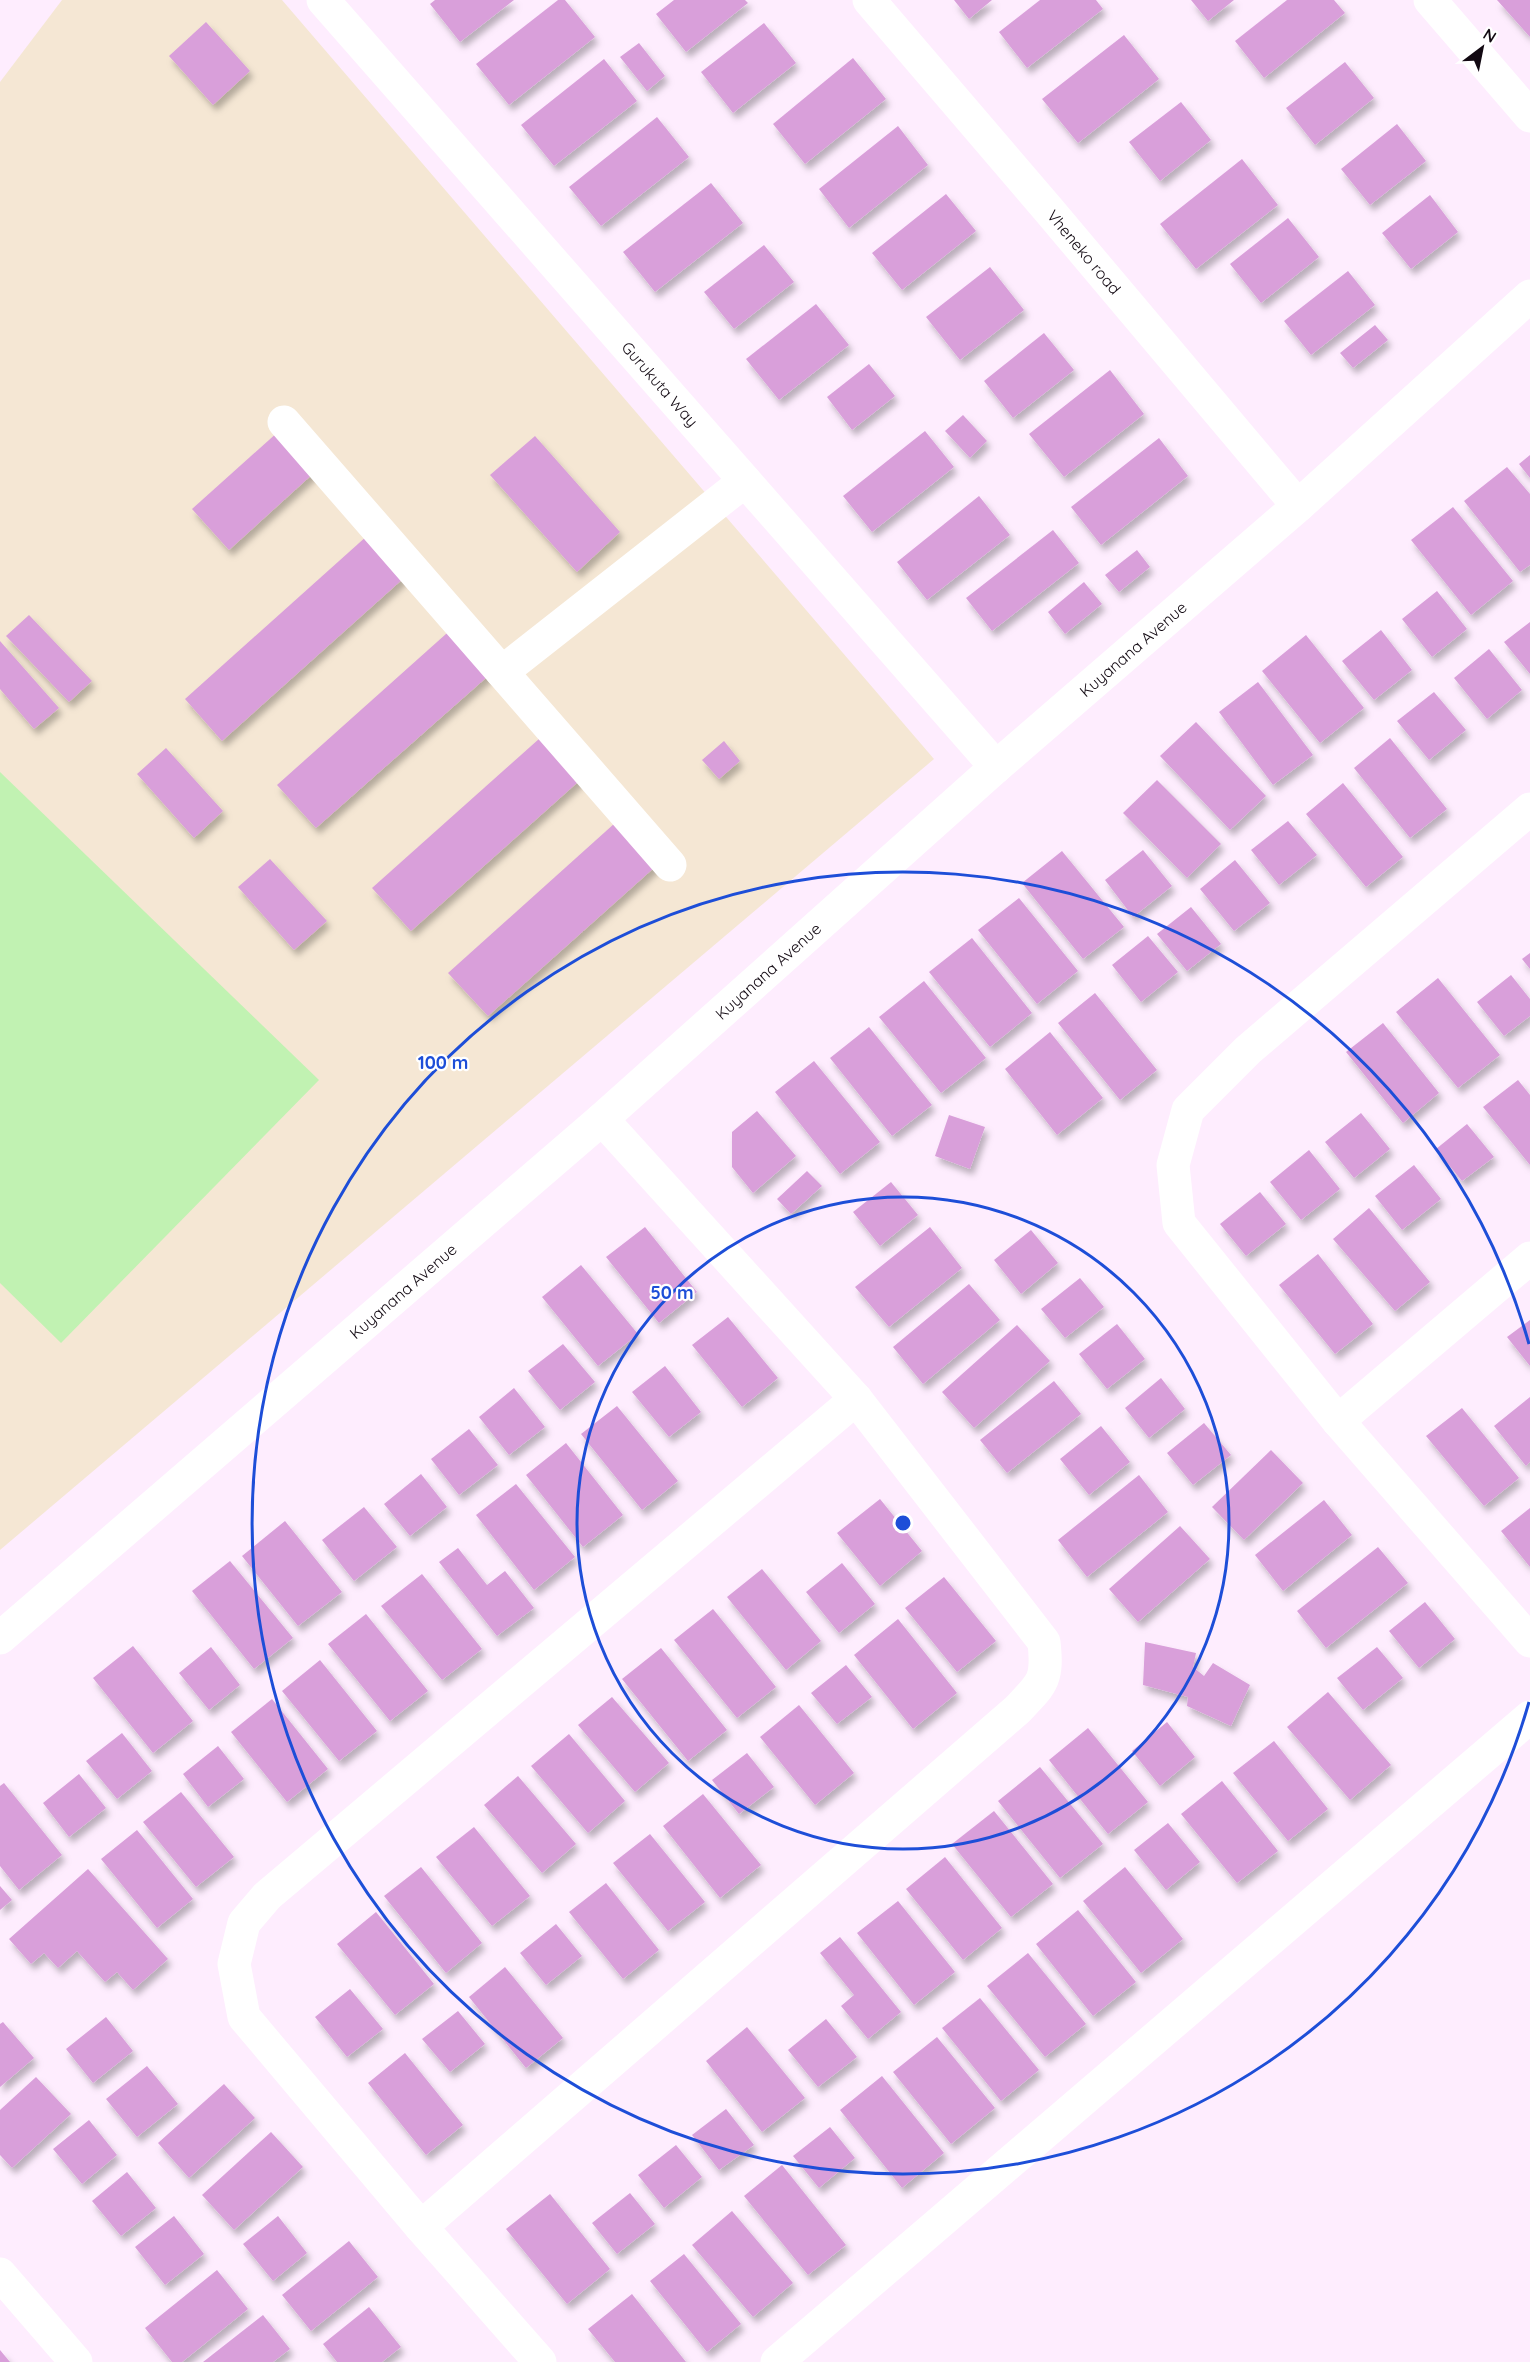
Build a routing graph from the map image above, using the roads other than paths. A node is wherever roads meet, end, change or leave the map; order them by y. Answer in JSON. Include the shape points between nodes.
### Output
{"nodes":[{"id":1,"x":323,"y":0,"type":"edge"},
{"id":2,"x":869,"y":0,"type":"edge"},
{"id":3,"x":1430,"y":0,"type":"edge"},
{"id":4,"x":1530,"y":116,"type":"edge"},
{"id":5,"x":1530,"y":296,"type":"edge"},
{"id":6,"x":284,"y":422,"type":"dead end"},
{"id":7,"x":745,"y":481,"type":"junction"},
{"id":8,"x":1298,"y":506,"type":"junction"},
{"id":9,"x":502,"y":672,"type":"junction"},
{"id":10,"x":996,"y":767,"type":"junction"},
{"id":11,"x":1530,"y":809,"type":"edge"},
{"id":12,"x":670,"y":865,"type":"dead end"},
{"id":13,"x":602,"y":1119,"type":"junction"},
{"id":14,"x":1530,"y":1258,"type":"edge"},
{"id":15,"x":856,"y":1399,"type":"junction"},
{"id":16,"x":1338,"y":1421,"type":"junction"},
{"id":17,"x":0,"y":1638,"type":"edge"},
{"id":18,"x":1530,"y":1641,"type":"edge"},
{"id":19,"x":1530,"y":1717,"type":"edge"},
{"id":20,"x":421,"y":2227,"type":"junction"},
{"id":21,"x":0,"y":2274,"type":"edge"},
{"id":22,"x":76,"y":2362,"type":"edge"},
{"id":23,"x":540,"y":2362,"type":"edge"},
{"id":24,"x":777,"y":2362,"type":"edge"}],
"edges":[{"from":1,"to":7,"type":"street","name":"Gurukuta Way"},
{"from":2,"to":8,"type":"street","name":"Vheneko road"},
{"from":3,"to":4,"type":"street"},
{"from":5,"to":8,"type":"street","name":"Kuyanana Avenue"},
{"from":6,"to":9,"type":"street"},
{"from":7,"to":9,"type":"street"},
{"from":7,"to":10,"type":"street","name":"Gurukuta Way"},
{"from":8,"to":10,"type":"street","name":"Kuyanana Avenue"},
{"from":9,"to":12,"type":"street"},
{"from":10,"to":13,"type":"street","name":"Kuyanana Avenue"},
{"from":11,"to":16,"type":"street","via":[[1248,1050],[1188,1110],[1173,1165],[1179,1223]]},
{"from":13,"to":15,"type":"street"},
{"from":13,"to":17,"type":"street","name":"Kuyanana Avenue"},
{"from":14,"to":16,"type":"street"},
{"from":15,"to":20,"type":"street","via":[[1044,1642],[1046,1668],[1038,1688]]},
{"from":15,"to":20,"type":"street","via":[[267,1896],[244,1923],[234,1964],[244,2017]]},
{"from":16,"to":18,"type":"street"},
{"from":19,"to":24,"type":"street"},
{"from":20,"to":23,"type":"street"},
{"from":21,"to":22,"type":"street"}]}
